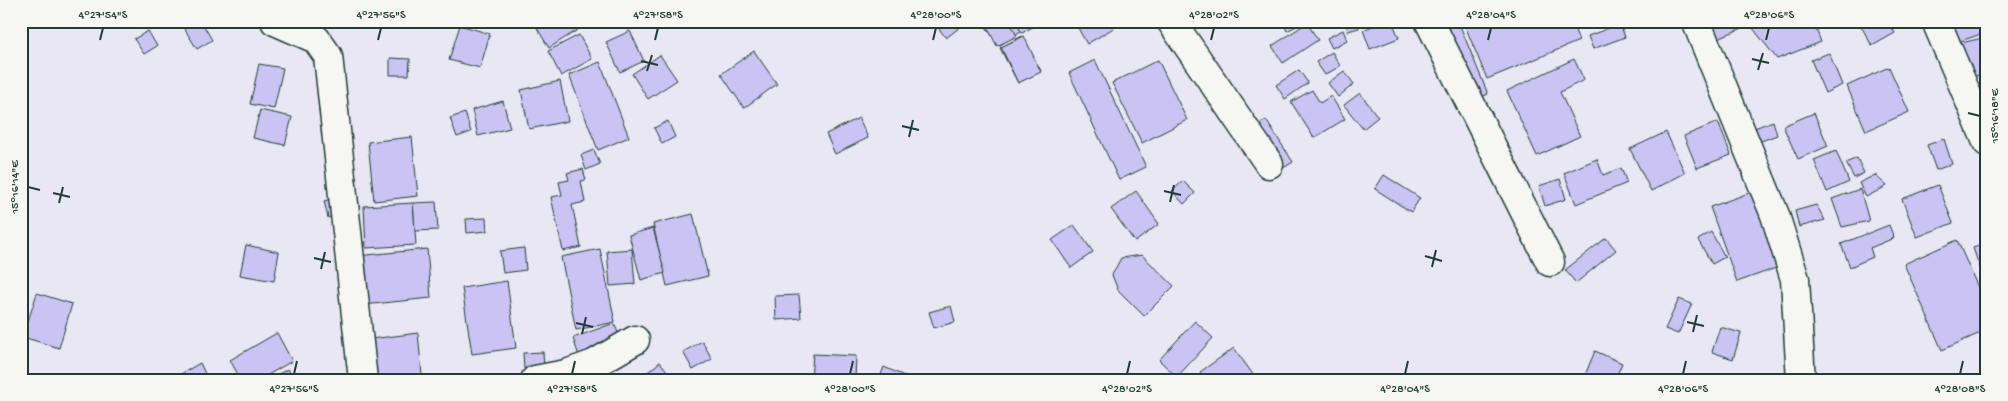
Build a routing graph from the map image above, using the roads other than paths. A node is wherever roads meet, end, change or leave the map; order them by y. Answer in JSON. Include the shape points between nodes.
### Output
{"nodes":[{"id":1,"x":275,"y":21,"type":"edge"},
{"id":2,"x":1171,"y":21,"type":"edge"},
{"id":3,"x":1429,"y":21,"type":"edge"},
{"id":4,"x":1696,"y":21,"type":"edge"},
{"id":5,"x":1936,"y":21,"type":"edge"},
{"id":6,"x":1987,"y":142,"type":"edge"},
{"id":7,"x":1270,"y":164,"type":"dead end"},
{"id":8,"x":1550,"y":262,"type":"dead end"},
{"id":9,"x":635,"y":340,"type":"dead end"},
{"id":10,"x":363,"y":380,"type":"edge"},
{"id":11,"x":535,"y":380,"type":"edge"},
{"id":12,"x":1801,"y":380,"type":"edge"}],
"edges":[{"from":1,"to":10,"type":"street","via":[[316,39],[328,56]]},
{"from":2,"to":7,"type":"street"},
{"from":3,"to":8,"type":"street"},
{"from":4,"to":12,"type":"street","via":[[1775,215],[1795,279]]},
{"from":5,"to":6,"type":"street"},
{"from":9,"to":11,"type":"street","via":[[594,364]]}]}
